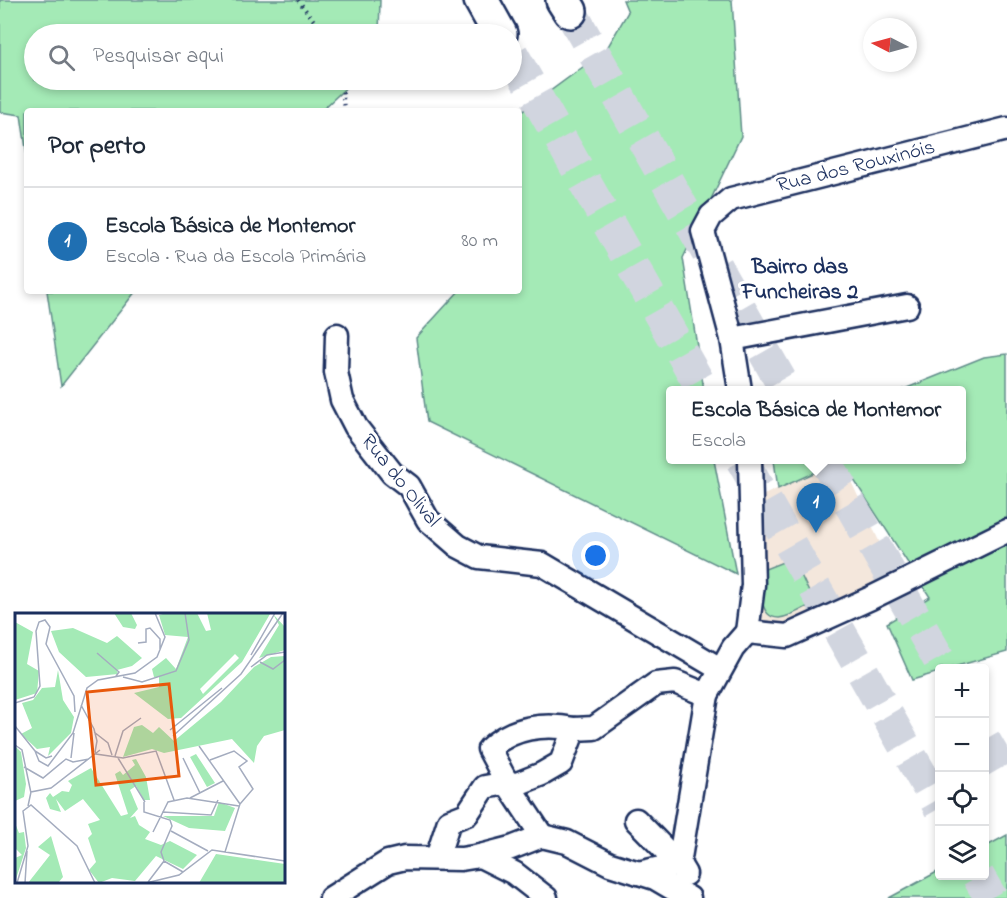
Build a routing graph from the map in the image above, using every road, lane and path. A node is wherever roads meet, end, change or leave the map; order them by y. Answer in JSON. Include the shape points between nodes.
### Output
{"nodes":[{"id":1,"x":298,"y":0,"type":"edge"},
{"id":2,"x":481,"y":0,"type":"edge"},
{"id":3,"x":316,"y":24,"type":"edge"},
{"id":4,"x":494,"y":24,"type":"edge"},
{"id":5,"x":343,"y":90,"type":"edge"},
{"id":6,"x":345,"y":108,"type":"edge"},
{"id":7,"x":1007,"y":129,"type":"edge"},
{"id":8,"x":907,"y":306,"type":"dead end"},
{"id":9,"x":337,"y":335,"type":"dead end"},
{"id":10,"x":732,"y":339,"type":"junction"},
{"id":11,"x":739,"y":386,"type":"edge"},
{"id":12,"x":750,"y":464,"type":"edge"},
{"id":13,"x":1007,"y":531,"type":"edge"},
{"id":14,"x":747,"y":632,"type":"junction"},
{"id":15,"x":720,"y":669,"type":"junction"},
{"id":16,"x":707,"y":695,"type":"junction"},
{"id":17,"x":574,"y":729,"type":"junction"},
{"id":18,"x":507,"y":783,"type":"junction"},
{"id":19,"x":636,"y":820,"type":"dead end"},
{"id":20,"x":542,"y":836,"type":"junction"},
{"id":21,"x":480,"y":856,"type":"junction"},
{"id":22,"x":436,"y":858,"type":"junction"},
{"id":23,"x":679,"y":864,"type":"junction"},
{"id":24,"x":638,"y":873,"type":"junction"},
{"id":25,"x":331,"y":898,"type":"edge"},
{"id":26,"x":546,"y":898,"type":"edge"},
{"id":27,"x":689,"y":898,"type":"edge"},
{"id":28,"x":700,"y":898,"type":"edge"}],
"edges":[{"from":1,"to":3,"type":"path"},
{"from":2,"to":4,"type":"highway"},
{"from":5,"to":6,"type":"path"},
{"from":7,"to":10,"type":"street","name":"Rua dos Rouxinóis","via":[[731,199],[711,216],[703,231]]},
{"from":8,"to":10,"type":"street"},
{"from":9,"to":15,"type":"street","name":"Rua do Olival","via":[[336,372],[342,400],[356,427],[393,473],[409,486],[428,520],[458,546],[479,557],[542,564]]},
{"from":10,"to":11,"type":"street"},
{"from":12,"to":14,"type":"street","via":[[753,585]]},
{"from":13,"to":14,"type":"street","via":[[787,636]]},
{"from":14,"to":15,"type":"street"},
{"from":15,"to":16,"type":"street"},
{"from":16,"to":17,"type":"street","via":[[675,682],[656,684],[594,728]]},
{"from":16,"to":23,"type":"street"},
{"from":17,"to":18,"type":"street","via":[[561,763],[517,784]]},
{"from":17,"to":18,"type":"street","via":[[555,725],[523,730],[496,742],[489,749]]},
{"from":18,"to":20,"type":"street"},
{"from":18,"to":22,"type":"street","via":[[485,787],[467,814],[449,821]]},
{"from":19,"to":23,"type":"street"},
{"from":20,"to":21,"type":"street"},
{"from":20,"to":24,"type":"street","via":[[567,842]]},
{"from":21,"to":22,"type":"street"},
{"from":21,"to":26,"type":"street","via":[[514,873]]},
{"from":22,"to":25,"type":"street","via":[[388,862]]},
{"from":23,"to":24,"type":"street"},
{"from":23,"to":28,"type":"street"},
{"from":24,"to":27,"type":"street","via":[[656,878]]}]}
